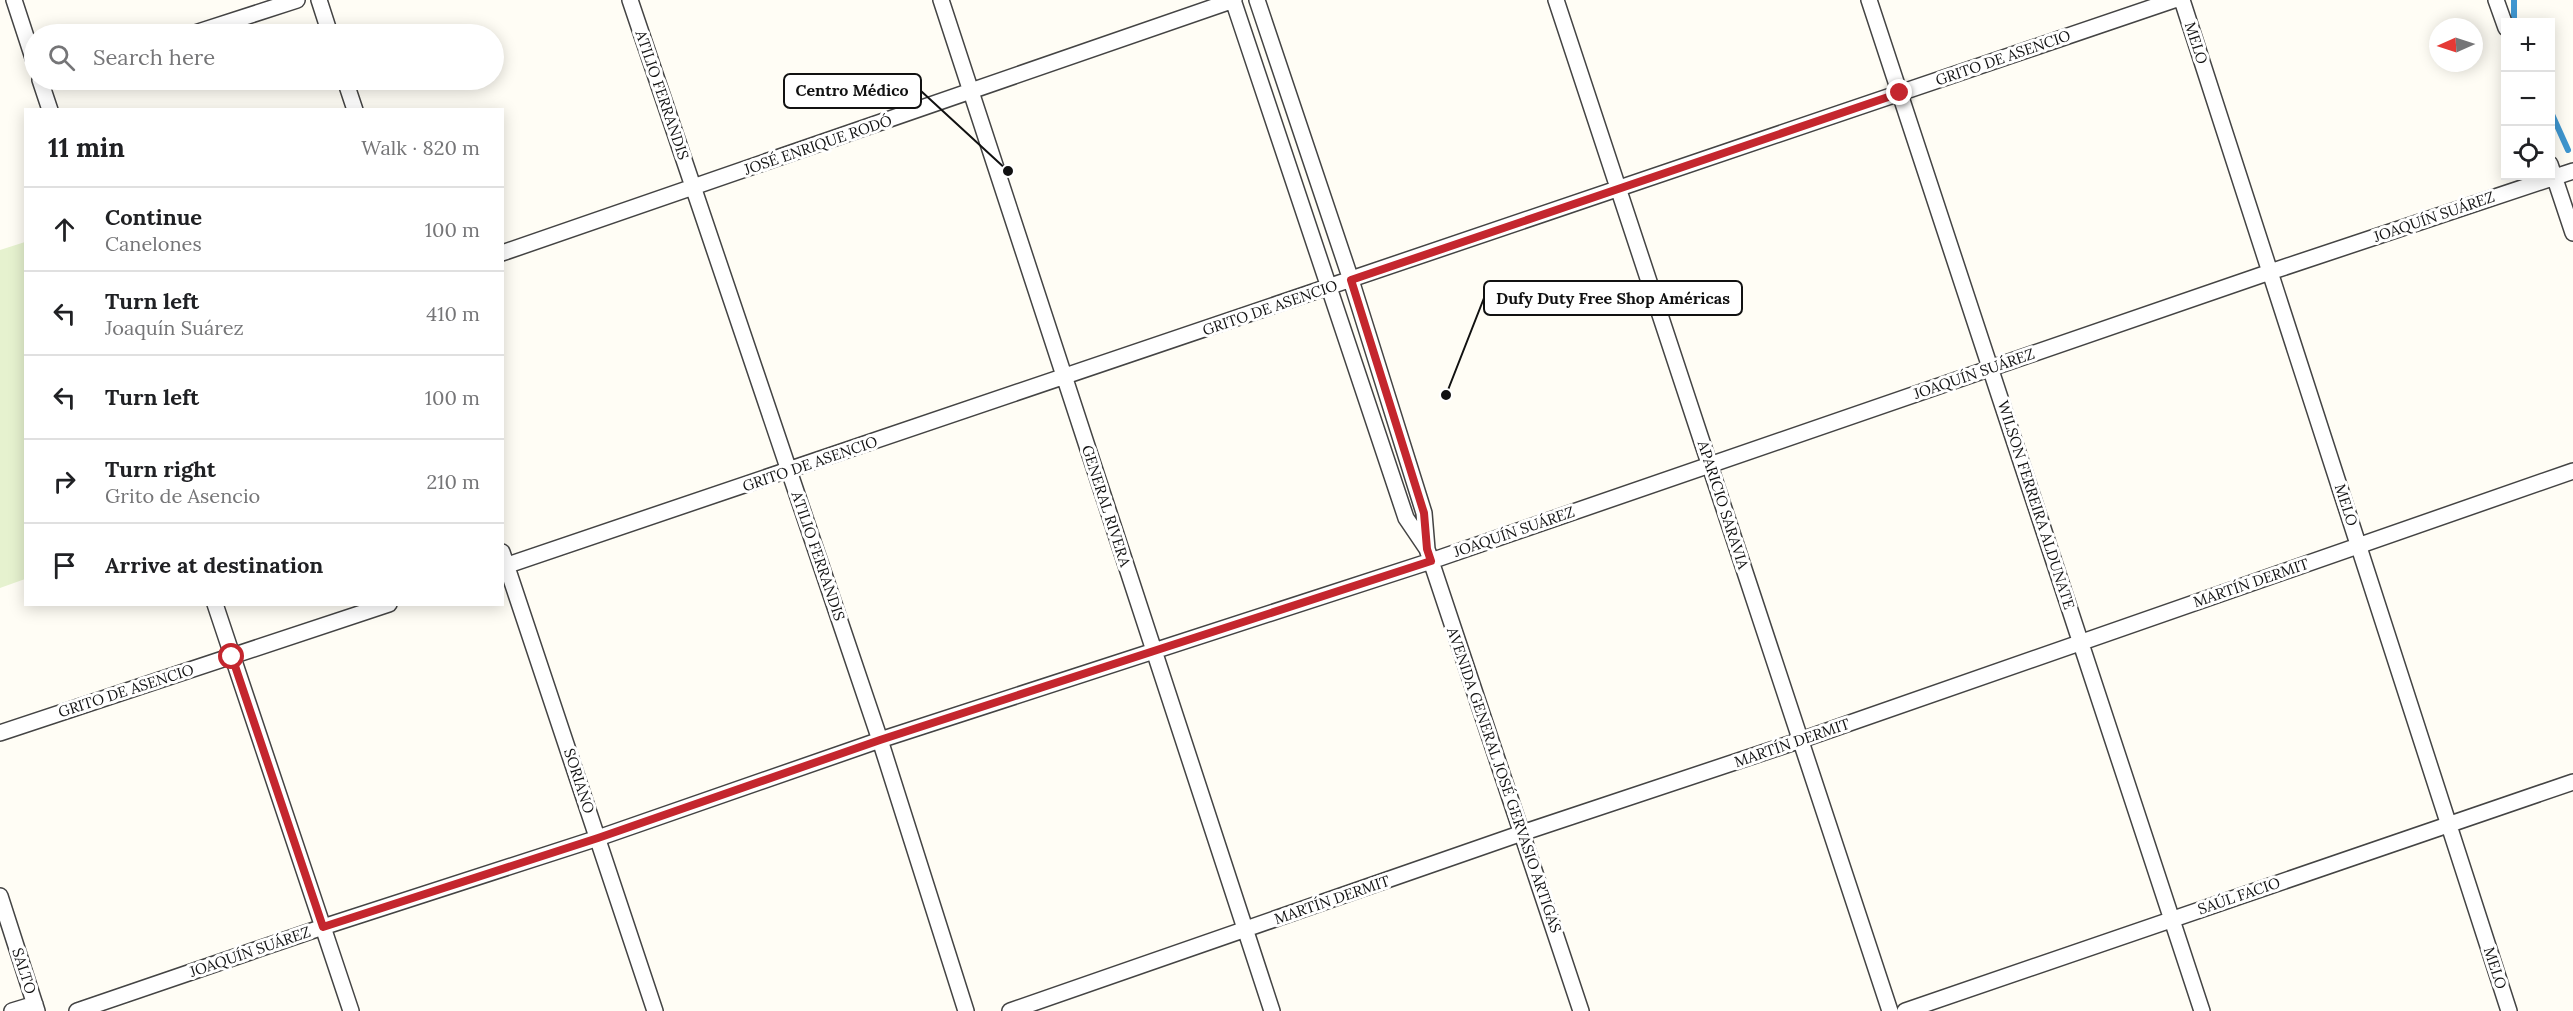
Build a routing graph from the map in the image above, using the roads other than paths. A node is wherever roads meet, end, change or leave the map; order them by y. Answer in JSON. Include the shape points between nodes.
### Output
{"nodes":[{"id":1,"x":14,"y":0,"type":"edge"},
{"id":2,"x":297,"y":0,"type":"edge"},
{"id":3,"x":319,"y":0,"type":"edge"},
{"id":4,"x":630,"y":0,"type":"edge"},
{"id":5,"x":941,"y":0,"type":"edge"},
{"id":6,"x":1233,"y":0,"type":"edge"},
{"id":7,"x":1257,"y":0,"type":"edge"},
{"id":8,"x":1556,"y":0,"type":"edge"},
{"id":9,"x":1869,"y":0,"type":"edge"},
{"id":10,"x":2174,"y":0,"type":"edge"},
{"id":11,"x":2182,"y":0,"type":"edge"},
{"id":12,"x":2496,"y":0,"type":"edge"},
{"id":13,"x":2502,"y":18,"type":"edge"},
{"id":14,"x":223,"y":24,"type":"edge"},
{"id":15,"x":327,"y":24,"type":"edge"},
{"id":16,"x":24,"y":31,"type":"edge"},
{"id":17,"x":47,"y":90,"type":"edge"},
{"id":18,"x":348,"y":90,"type":"edge"},
{"id":19,"x":971,"y":92,"type":"junction"},
{"id":20,"x":1900,"y":93,"type":"junction"},
{"id":21,"x":50,"y":108,"type":"edge"},
{"id":22,"x":354,"y":108,"type":"edge"},
{"id":23,"x":2555,"y":170,"type":"edge"},
{"id":24,"x":2573,"y":171,"type":"edge"},
{"id":25,"x":2555,"y":179,"type":"edge"},
{"id":26,"x":2524,"y":180,"type":"edge"},
{"id":27,"x":694,"y":188,"type":"junction"},
{"id":28,"x":1618,"y":189,"type":"junction"},
{"id":29,"x":2573,"y":232,"type":"edge"},
{"id":30,"x":504,"y":252,"type":"edge"},
{"id":31,"x":2270,"y":272,"type":"junction"},
{"id":32,"x":1351,"y":280,"type":"junction"},
{"id":33,"x":1330,"y":287,"type":"junction"},
{"id":34,"x":1991,"y":368,"type":"junction"},
{"id":35,"x":1065,"y":378,"type":"junction"},
{"id":36,"x":1710,"y":465,"type":"junction"},
{"id":37,"x":790,"y":471,"type":"junction"},
{"id":38,"x":2573,"y":471,"type":"edge"},
{"id":39,"x":2358,"y":545,"type":"junction"},
{"id":40,"x":1429,"y":555,"type":"junction"},
{"id":41,"x":504,"y":561,"type":"edge"},
{"id":42,"x":216,"y":606,"type":"edge"},
{"id":43,"x":383,"y":606,"type":"edge"},
{"id":44,"x":2081,"y":642,"type":"junction"},
{"id":45,"x":1153,"y":651,"type":"junction"},
{"id":46,"x":232,"y":657,"type":"junction"},
{"id":47,"x":0,"y":733,"type":"edge"},
{"id":48,"x":880,"y":740,"type":"junction"},
{"id":49,"x":1801,"y":740,"type":"junction"},
{"id":50,"x":2573,"y":782,"type":"edge"},
{"id":51,"x":2449,"y":824,"type":"junction"},
{"id":52,"x":1522,"y":833,"type":"junction"},
{"id":53,"x":598,"y":838,"type":"junction"},
{"id":54,"x":0,"y":896,"type":"edge"},
{"id":55,"x":2172,"y":919,"type":"junction"},
{"id":56,"x":323,"y":927,"type":"junction"},
{"id":57,"x":1245,"y":930,"type":"junction"},
{"id":58,"x":36,"y":1007,"type":"edge"},
{"id":59,"x":12,"y":1011,"type":"edge"},
{"id":60,"x":77,"y":1011,"type":"edge"},
{"id":61,"x":351,"y":1011,"type":"edge"},
{"id":62,"x":655,"y":1011,"type":"edge"},
{"id":63,"x":966,"y":1011,"type":"edge"},
{"id":64,"x":1010,"y":1011,"type":"edge"},
{"id":65,"x":1272,"y":1011,"type":"edge"},
{"id":66,"x":1581,"y":1011,"type":"edge"},
{"id":67,"x":1890,"y":1011,"type":"edge"},
{"id":68,"x":1905,"y":1011,"type":"edge"},
{"id":69,"x":2202,"y":1011,"type":"edge"},
{"id":70,"x":2509,"y":1011,"type":"edge"}],
"edges":[{"from":1,"to":16,"type":"street"},
{"from":2,"to":14,"type":"street"},
{"from":3,"to":15,"type":"street"},
{"from":4,"to":27,"type":"street","name":"ATILIO FERRANDIS"},
{"from":5,"to":19,"type":"street","name":"GENERAL RIVERA"},
{"from":6,"to":19,"type":"street","name":"JOSÉ ENRIQUE RODÓ"},
{"from":6,"to":33,"type":"street","name":"AVENIDA GENERAL JOSÉ GERVASIO ARTIGAS"},
{"from":7,"to":32,"type":"street","name":"AVENIDA GENERAL JOSÉ GERVASIO ARTIGAS"},
{"from":8,"to":28,"type":"street","name":"APARICIO SARAVIA"},
{"from":9,"to":20,"type":"street","name":"WILSON FERREIRA ALDUNATE"},
{"from":10,"to":20,"type":"street","name":"GRITO DE ASENCIO"},
{"from":11,"to":31,"type":"street","name":"MELO"},
{"from":12,"to":13,"type":"street"},
{"from":17,"to":21,"type":"street"},
{"from":18,"to":22,"type":"street"},
{"from":19,"to":27,"type":"street","name":"JOSÉ ENRIQUE RODÓ"},
{"from":19,"to":35,"type":"street","name":"GENERAL RIVERA"},
{"from":20,"to":28,"type":"street","name":"GRITO DE ASENCIO"},
{"from":20,"to":34,"type":"street","name":"WILSON FERREIRA ALDUNATE"},
{"from":23,"to":24,"type":"street","name":"JOAQUÍN SUÁREZ"},
{"from":25,"to":29,"type":"street"},
{"from":26,"to":31,"type":"street","name":"JOAQUÍN SUÁREZ"},
{"from":27,"to":30,"type":"street","name":"JOSÉ ENRIQUE RODÓ"},
{"from":27,"to":37,"type":"street","name":"ATILIO FERRANDIS"},
{"from":28,"to":32,"type":"street","name":"GRITO DE ASENCIO"},
{"from":28,"to":36,"type":"street","name":"APARICIO SARAVIA"},
{"from":31,"to":34,"type":"street","name":"JOAQUÍN SUÁREZ"},
{"from":31,"to":39,"type":"street","name":"MELO"},
{"from":32,"to":33,"type":"street","name":"GRITO DE ASENCIO"},
{"from":32,"to":40,"type":"street","name":"AVENIDA GENERAL JOSÉ GERVASIO ARTIGAS","via":[[1424,513]]},
{"from":33,"to":35,"type":"street","name":"GRITO DE ASENCIO"},
{"from":33,"to":40,"type":"street","name":"AVENIDA GENERAL JOSÉ GERVASIO ARTIGAS","via":[[1406,518]]},
{"from":34,"to":36,"type":"street","name":"JOAQUÍN SUÁREZ"},
{"from":34,"to":44,"type":"street","name":"WILSON FERREIRA ALDUNATE"},
{"from":35,"to":37,"type":"street","name":"GRITO DE ASENCIO"},
{"from":35,"to":45,"type":"street","name":"GENERAL RIVERA"},
{"from":36,"to":40,"type":"street","name":"JOAQUÍN SUÁREZ"},
{"from":36,"to":49,"type":"street","name":"APARICIO SARAVIA"},
{"from":37,"to":41,"type":"street","name":"GRITO DE ASENCIO"},
{"from":37,"to":48,"type":"street","name":"ATILIO FERRANDIS"},
{"from":38,"to":39,"type":"street","name":"MARTÍN DERMIT"},
{"from":39,"to":44,"type":"street","name":"MARTÍN DERMIT"},
{"from":39,"to":51,"type":"street","name":"MELO"},
{"from":40,"to":45,"type":"street","name":"JOAQUÍN SUÁREZ"},
{"from":40,"to":52,"type":"street","name":"AVENIDA GENERAL JOSÉ GERVASIO ARTIGAS"},
{"from":41,"to":53,"type":"street","name":"SORIANO"},
{"from":42,"to":46,"type":"street"},
{"from":43,"to":46,"type":"street","name":"GRITO DE ASENCIO"},
{"from":44,"to":49,"type":"street","name":"MARTÍN DERMIT"},
{"from":44,"to":55,"type":"street","name":"WILSON FERREIRA ALDUNATE"},
{"from":45,"to":48,"type":"street","name":"JOAQUÍN SUÁREZ"},
{"from":45,"to":57,"type":"street","name":"GENERAL RIVERA"},
{"from":46,"to":47,"type":"street","name":"GRITO DE ASENCIO"},
{"from":46,"to":56,"type":"street"},
{"from":48,"to":53,"type":"street","name":"JOAQUÍN SUÁREZ"},
{"from":48,"to":63,"type":"street","name":"ATILIO FERRANDIS"},
{"from":49,"to":52,"type":"street","name":"MARTÍN DERMIT"},
{"from":49,"to":67,"type":"street","name":"APARICIO SARAVIA"},
{"from":50,"to":51,"type":"street","name":"SAÚL FACIO"},
{"from":51,"to":55,"type":"street","name":"SAÚL FACIO"},
{"from":51,"to":70,"type":"street","name":"MELO"},
{"from":52,"to":57,"type":"street","name":"MARTÍN DERMIT"},
{"from":52,"to":66,"type":"street","name":"AVENIDA GENERAL JOSÉ GERVASIO ARTIGAS"},
{"from":53,"to":56,"type":"street","name":"JOAQUÍN SUÁREZ"},
{"from":53,"to":62,"type":"street","name":"SORIANO"},
{"from":54,"to":58,"type":"street","name":"SALTO"},
{"from":55,"to":68,"type":"street","name":"SAÚL FACIO"},
{"from":55,"to":69,"type":"street","name":"WILSON FERREIRA ALDUNATE"},
{"from":56,"to":60,"type":"street","name":"JOAQUÍN SUÁREZ"},
{"from":56,"to":61,"type":"street"},
{"from":57,"to":64,"type":"street","name":"MARTÍN DERMIT"},
{"from":57,"to":65,"type":"street","name":"GENERAL RIVERA"},
{"from":58,"to":59,"type":"street"}]}
